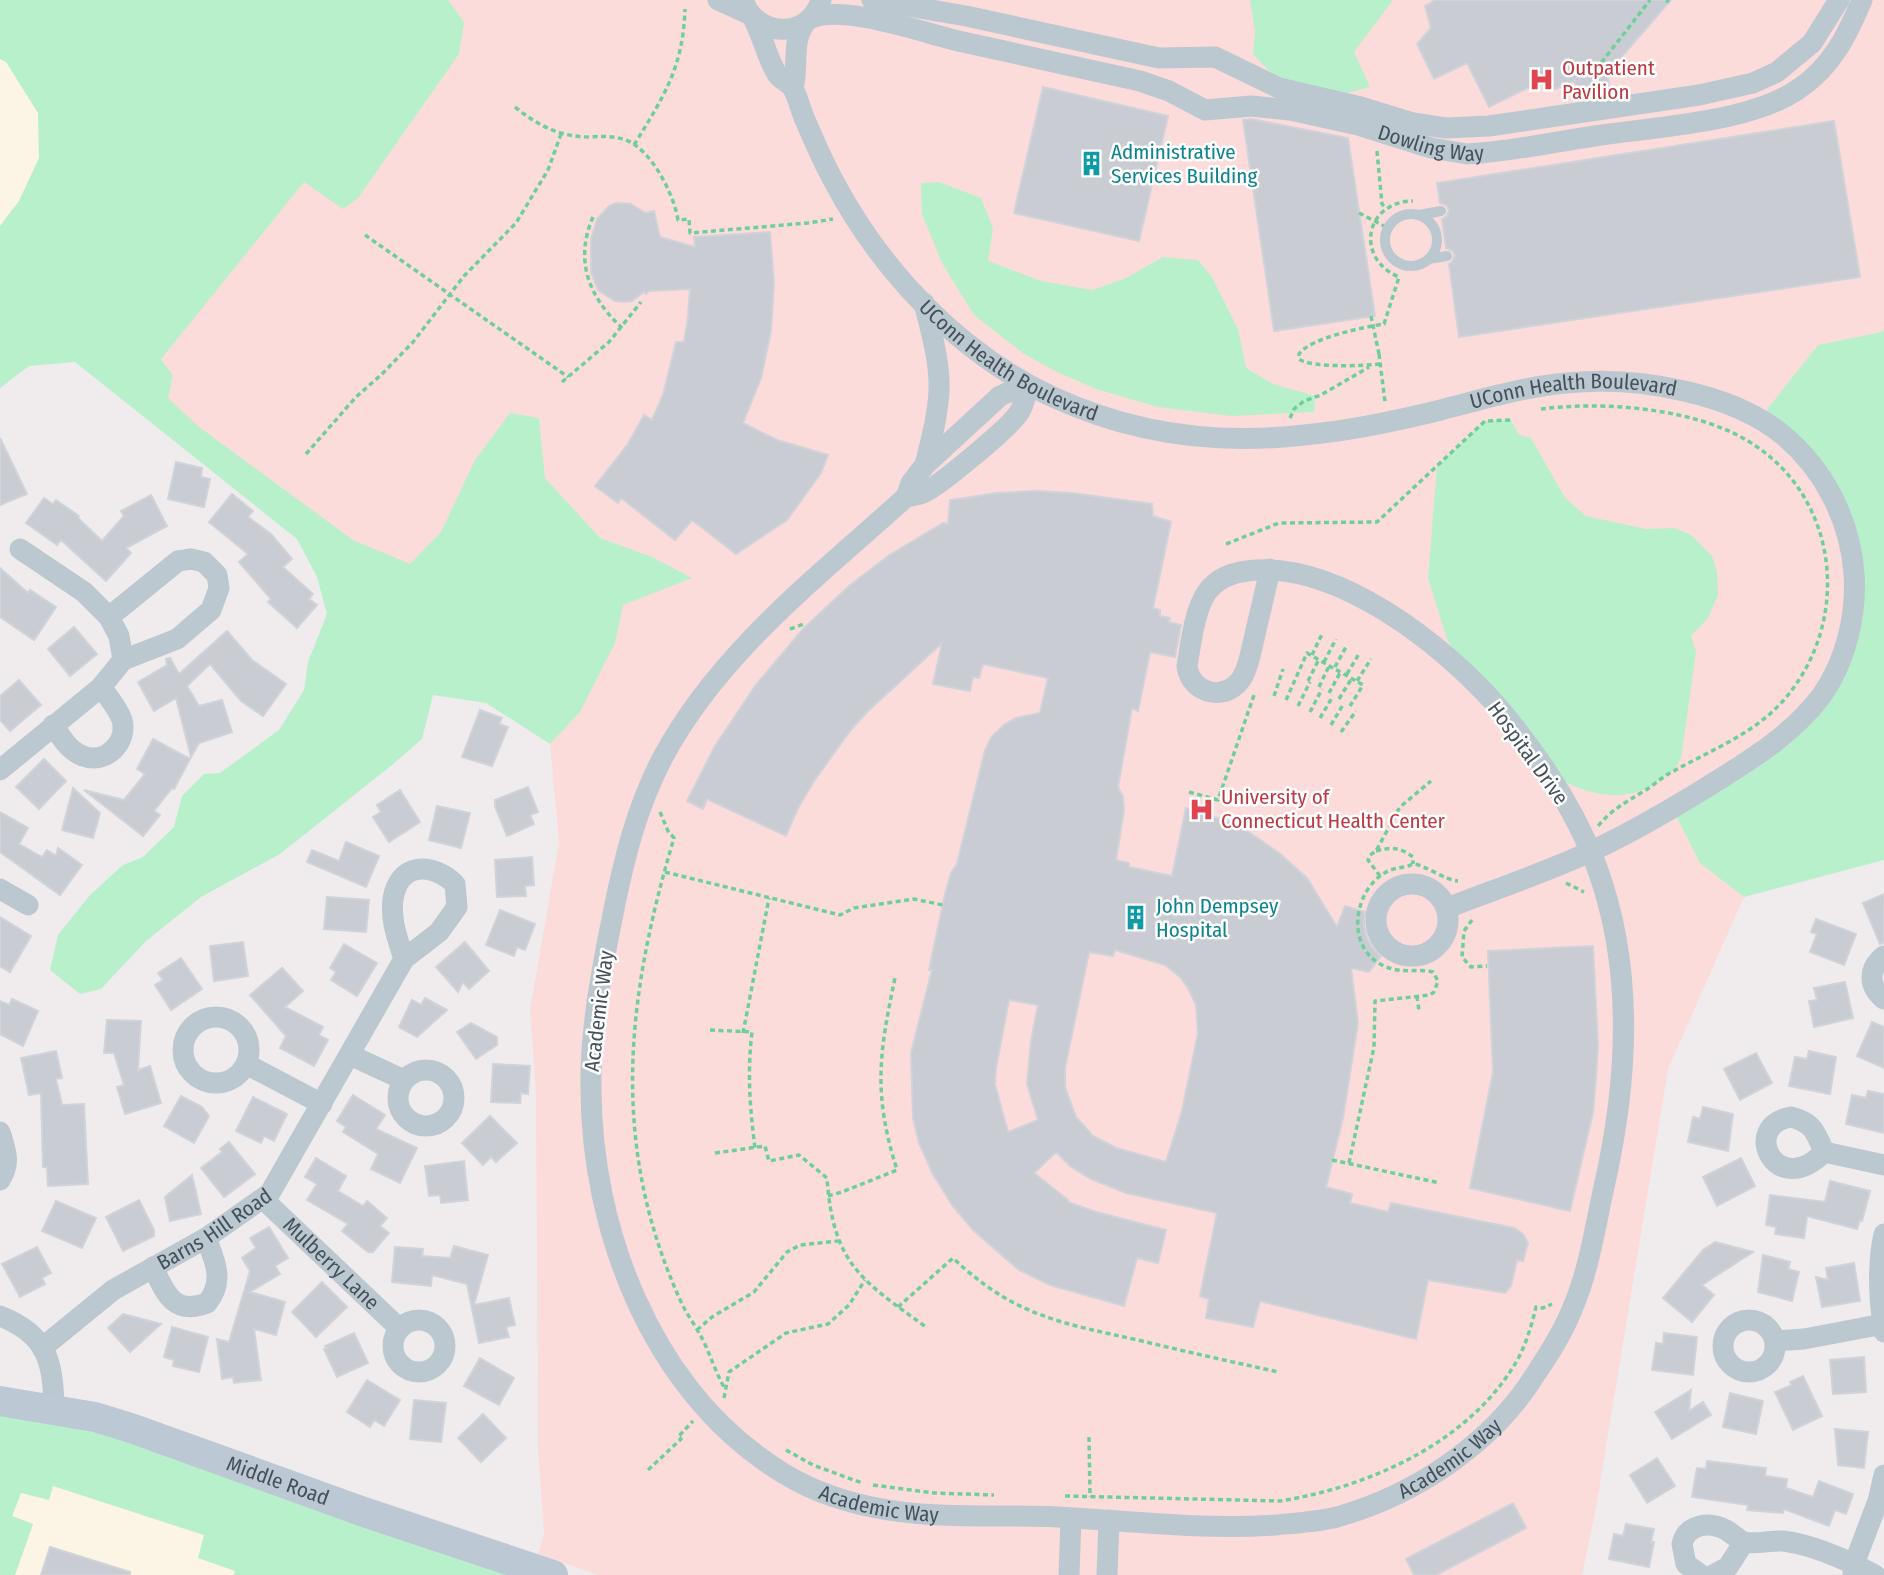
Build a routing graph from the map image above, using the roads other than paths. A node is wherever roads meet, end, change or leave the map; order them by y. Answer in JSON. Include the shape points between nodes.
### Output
{"nodes":[{"id":1,"x":718,"y":0,"type":"edge"},
{"id":2,"x":872,"y":0,"type":"edge"},
{"id":3,"x":1839,"y":0,"type":"edge"},
{"id":4,"x":1862,"y":0,"type":"edge"},
{"id":5,"x":749,"y":11,"type":"edge"},
{"id":6,"x":812,"y":14,"type":"edge"},
{"id":7,"x":966,"y":16,"type":"junction"},
{"id":8,"x":959,"y":41,"type":"junction"},
{"id":9,"x":1198,"y":58,"type":"junction"},
{"id":10,"x":1224,"y":61,"type":"junction"},
{"id":11,"x":793,"y":88,"type":"junction"},
{"id":12,"x":1190,"y":102,"type":"junction"},
{"id":13,"x":1639,"y":104,"type":"junction"},
{"id":14,"x":1219,"y":108,"type":"junction"},
{"id":15,"x":1644,"y":129,"type":"junction"},
{"id":16,"x":1441,"y":211,"type":"dead end"},
{"id":17,"x":1418,"y":215,"type":"junction"},
{"id":18,"x":1447,"y":256,"type":"dead end"},
{"id":19,"x":1428,"y":259,"type":"junction"},
{"id":20,"x":924,"y":303,"type":"junction"},
{"id":21,"x":1027,"y":384,"type":"junction"},
{"id":22,"x":925,"y":465,"type":"junction"},
{"id":23,"x":906,"y":497,"type":"junction"},
{"id":24,"x":20,"y":549,"type":"dead end"},
{"id":25,"x":1270,"y":569,"type":"junction"},
{"id":26,"x":109,"y":617,"type":"junction"},
{"id":27,"x":123,"y":660,"type":"junction"},
{"id":28,"x":101,"y":687,"type":"junction"},
{"id":29,"x":53,"y":725,"type":"junction"},
{"id":30,"x":2,"y":765,"type":"edge"},
{"id":31,"x":1586,"y":843,"type":"junction"},
{"id":32,"x":0,"y":889,"type":"edge"},
{"id":33,"x":28,"y":905,"type":"dead end"},
{"id":34,"x":1447,"y":908,"type":"dead end"},
{"id":35,"x":1884,"y":956,"type":"edge"},
{"id":36,"x":404,"y":959,"type":"dead end"},
{"id":37,"x":1884,"y":999,"type":"edge"},
{"id":38,"x":350,"y":1055,"type":"junction"},
{"id":39,"x":246,"y":1064,"type":"dead end"},
{"id":40,"x":404,"y":1080,"type":"dead end"},
{"id":41,"x":322,"y":1104,"type":"junction"},
{"id":42,"x":0,"y":1132,"type":"edge"},
{"id":43,"x":1824,"y":1152,"type":"dead end"},
{"id":44,"x":1884,"y":1165,"type":"edge"},
{"id":45,"x":0,"y":1180,"type":"edge"},
{"id":46,"x":263,"y":1199,"type":"junction"},
{"id":47,"x":1884,"y":1234,"type":"edge"},
{"id":48,"x":206,"y":1238,"type":"junction"},
{"id":49,"x":153,"y":1267,"type":"junction"},
{"id":50,"x":0,"y":1316,"type":"edge"},
{"id":51,"x":399,"y":1328,"type":"dead end"},
{"id":52,"x":1884,"y":1328,"type":"edge"},
{"id":53,"x":1775,"y":1340,"type":"dead end"},
{"id":54,"x":42,"y":1348,"type":"junction"},
{"id":55,"x":0,"y":1401,"type":"edge"},
{"id":56,"x":54,"y":1409,"type":"junction"},
{"id":57,"x":1884,"y":1475,"type":"edge"},
{"id":58,"x":1071,"y":1518,"type":"junction"},
{"id":59,"x":1109,"y":1520,"type":"junction"},
{"id":60,"x":1744,"y":1542,"type":"junction"},
{"id":61,"x":1851,"y":1571,"type":"edge"},
{"id":62,"x":552,"y":1575,"type":"edge"},
{"id":63,"x":1069,"y":1575,"type":"edge"},
{"id":64,"x":1107,"y":1575,"type":"edge"},
{"id":65,"x":1701,"y":1575,"type":"edge"},
{"id":66,"x":1713,"y":1575,"type":"edge"},
{"id":67,"x":1875,"y":1575,"type":"edge"}],
"edges":[{"from":1,"to":5,"type":"street","name":"Dowling Way"},
{"from":2,"to":7,"type":"street","name":"Dowling Way"},
{"from":3,"to":13,"type":"street","name":"Dowling Way","via":[[1812,43],[1777,72],[1737,88]]},
{"from":4,"to":15,"type":"street","name":"Dowling Way","via":[[1831,60],[1790,95],[1735,115]]},
{"from":5,"to":6,"type":"street","name":"Dowling Way","via":[[768,28],[783,30]]},
{"from":5,"to":11,"type":"street","name":"UConn Health Boulevard","via":[[778,75]]},
{"from":6,"to":8,"type":"street","name":"Dowling Way","via":[[857,17]]},
{"from":6,"to":11,"type":"street","name":"UConn Health Boulevard","via":[[797,41]]},
{"from":7,"to":8,"type":"street"},
{"from":7,"to":9,"type":"street","name":"Dowling Way","via":[[1146,56]]},
{"from":8,"to":12,"type":"street","name":"Dowling Way","via":[[1140,81]]},
{"from":9,"to":10,"type":"street","name":"Dowling Way"},
{"from":9,"to":12,"type":"street","via":[[1182,78]]},
{"from":10,"to":13,"type":"street","name":"Dowling Way","via":[[1279,88],[1446,128]]},
{"from":10,"to":14,"type":"street","via":[[1236,83],[1231,98]]},
{"from":11,"to":20,"type":"street","name":"UConn Health Boulevard","via":[[848,208]]},
{"from":12,"to":14,"type":"street","name":"Dowling Way","via":[[1205,110]]},
{"from":13,"to":15,"type":"street"},
{"from":14,"to":15,"type":"street","name":"Dowling Way","via":[[1290,110],[1467,154]]},
{"from":16,"to":17,"type":"lane"},
{"from":17,"to":19,"type":"lane","via":[[1436,231],[1436,248]]},
{"from":17,"to":19,"type":"lane","via":[[1397,218],[1385,241],[1391,257],[1408,266]]},
{"from":18,"to":19,"type":"lane"},
{"from":20,"to":21,"type":"street","name":"UConn Health Boulevard","via":[[979,354]]},
{"from":20,"to":22,"type":"street","name":"Academic Way","via":[[939,388]]},
{"from":21,"to":22,"type":"street","name":"Academic Way","via":[[1000,396]]},
{"from":21,"to":23,"type":"street","name":"Academic Way","via":[[1020,411],[1009,423],[930,489]]},
{"from":21,"to":31,"type":"street","name":"UConn Health Boulevard","via":[[1115,421],[1184,435],[1234,439],[1363,427],[1551,384],[1620,382],[1717,400],[1782,435],[1824,482],[1849,542],[1854,600],[1847,640],[1833,677],[1802,719],[1758,755],[1682,802]]},
{"from":22,"to":23,"type":"street","name":"Academic Way"},
{"from":23,"to":58,"type":"street","name":"Academic Way","via":[[741,650],[680,730],[653,778],[623,864],[597,1007],[590,1092],[598,1169],[614,1241],[659,1343],[695,1398],[749,1451],[809,1486],[871,1507],[924,1514]]},
{"from":24,"to":26,"type":"street","via":[[84,592]]},
{"from":25,"to":25,"type":"street","name":"Hospital Drive","via":[[1230,574],[1208,590],[1188,657],[1188,674],[1196,686],[1220,693],[1241,680]]},
{"from":25,"to":31,"type":"street","name":"Hospital Drive","via":[[1314,577],[1363,600],[1413,631],[1459,668],[1525,741]]},
{"from":26,"to":27,"type":"street","via":[[119,636]]},
{"from":26,"to":27,"type":"street","via":[[178,561],[204,562],[217,575],[219,588],[211,610],[177,639]]},
{"from":27,"to":28,"type":"street"},
{"from":28,"to":29,"type":"street"},
{"from":28,"to":29,"type":"street","via":[[118,712],[123,732],[120,743],[106,756],[84,757],[67,745]]},
{"from":29,"to":30,"type":"street"},
{"from":31,"to":34,"type":"street","name":"UConn Health Boulevard"},
{"from":31,"to":59,"type":"street","name":"Academic Way","via":[[1606,901],[1620,970],[1622,1084],[1608,1171],[1574,1306],[1524,1393],[1499,1422],[1455,1459],[1399,1492],[1339,1516],[1247,1526]]},
{"from":32,"to":33,"type":"street"},
{"from":35,"to":37,"type":"street","via":[[1871,976],[1873,988]]},
{"from":36,"to":38,"type":"street","name":"Barns Hill Road"},
{"from":38,"to":40,"type":"street"},
{"from":38,"to":41,"type":"street","name":"Barns Hill Road"},
{"from":39,"to":41,"type":"street"},
{"from":41,"to":46,"type":"street","name":"Barns Hill Road"},
{"from":42,"to":45,"type":"street","via":[[8,1165]]},
{"from":43,"to":44,"type":"street"},
{"from":46,"to":48,"type":"street","name":"Barns Hill Road"},
{"from":46,"to":51,"type":"street","name":"Mulberry Lane"},
{"from":47,"to":52,"type":"street","via":[[1880,1281]]},
{"from":48,"to":49,"type":"street","name":"Barns Hill Road"},
{"from":48,"to":49,"type":"street","via":[[218,1272],[217,1286],[207,1303],[187,1307],[173,1302]]},
{"from":49,"to":54,"type":"street","name":"Barns Hill Road","via":[[113,1290]]},
{"from":50,"to":54,"type":"street","via":[[17,1323]]},
{"from":52,"to":53,"type":"street"},
{"from":54,"to":56,"type":"street","via":[[54,1375]]},
{"from":55,"to":56,"type":"street","name":"Middle Road"},
{"from":56,"to":62,"type":"street","name":"Middle Road","via":[[131,1429]]},
{"from":57,"to":61,"type":"street"},
{"from":58,"to":59,"type":"street","name":"Academic Way"},
{"from":58,"to":63,"type":"street"},
{"from":59,"to":64,"type":"street"},
{"from":60,"to":61,"type":"street","via":[[1807,1546]]},
{"from":60,"to":65,"type":"street","via":[[1715,1525],[1690,1531],[1682,1544],[1683,1558]]},
{"from":60,"to":66,"type":"street","via":[[1728,1567]]},
{"from":61,"to":67,"type":"street"}]}
